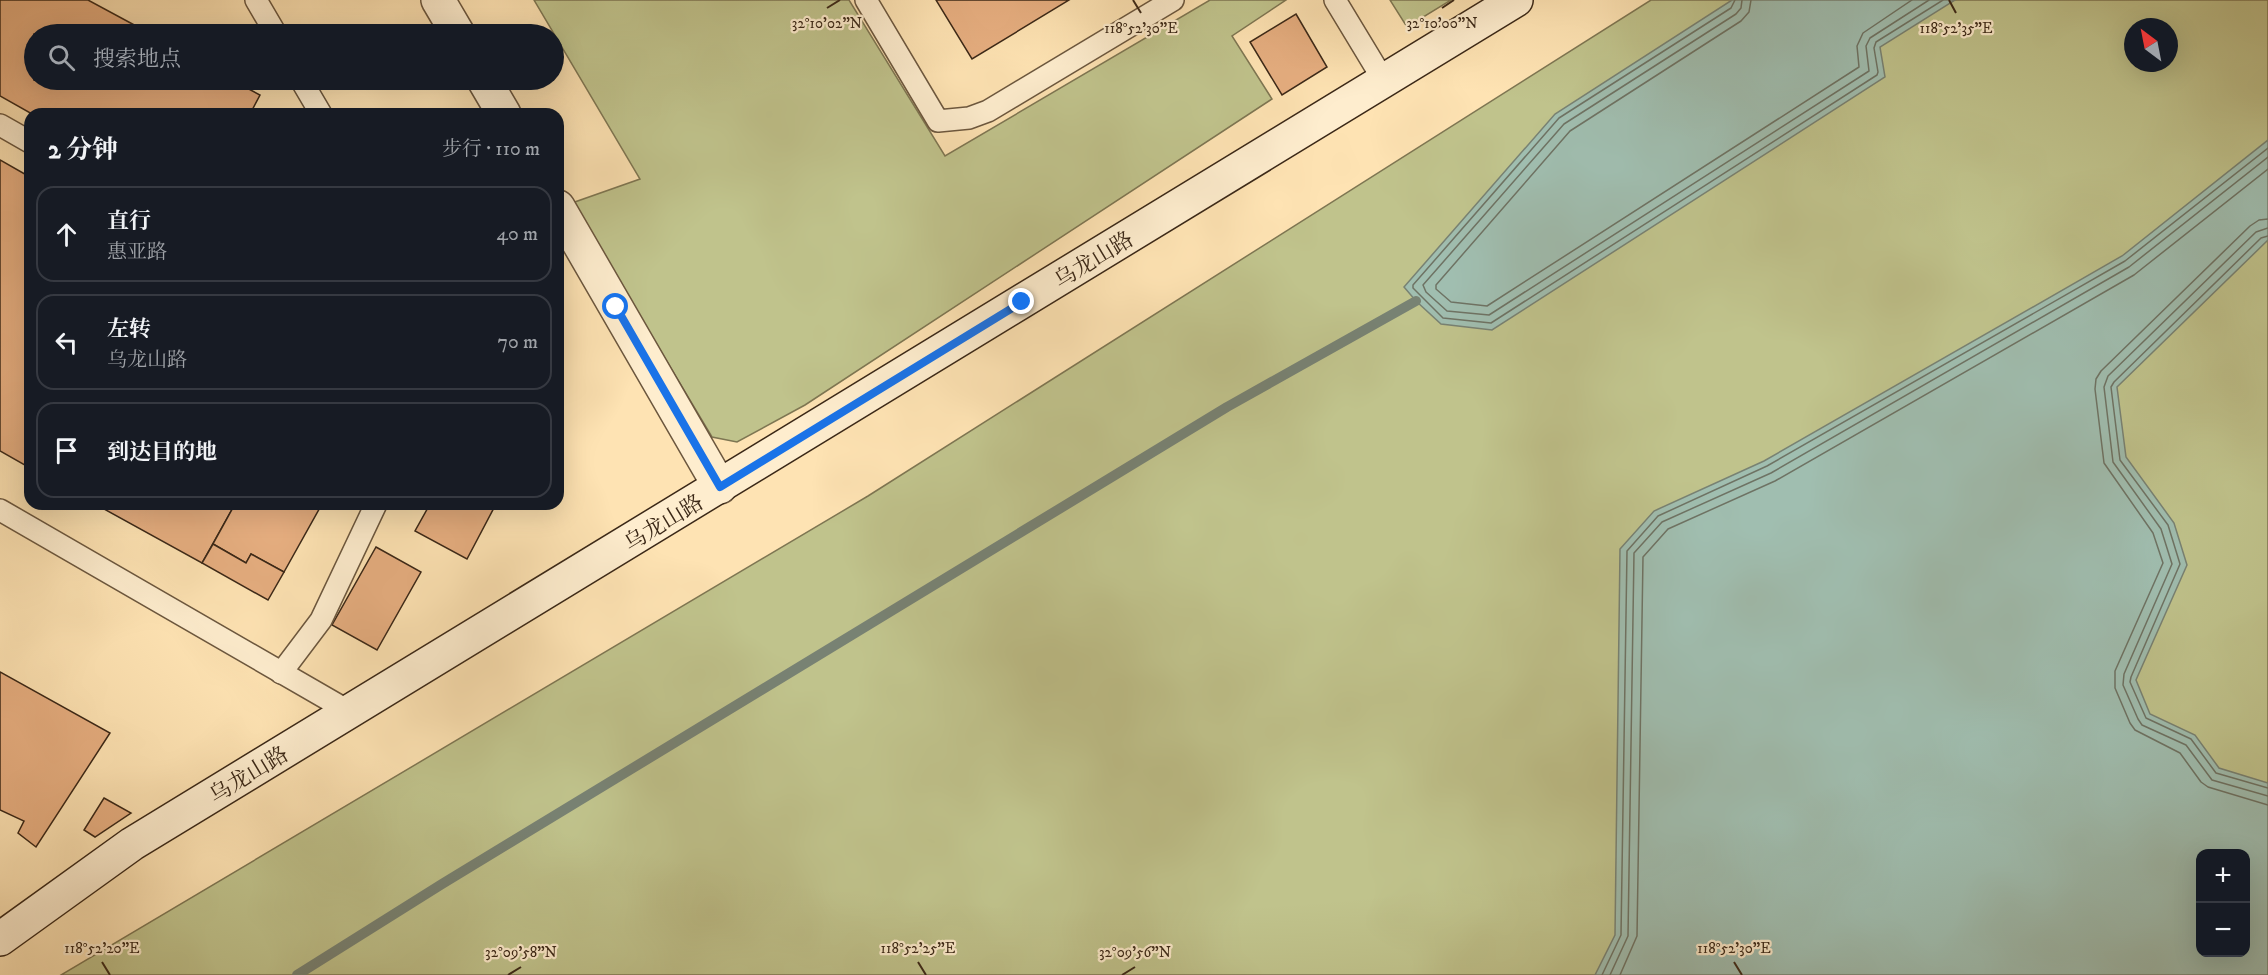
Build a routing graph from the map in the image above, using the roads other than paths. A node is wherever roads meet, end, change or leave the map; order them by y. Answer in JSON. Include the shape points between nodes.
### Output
{"nodes":[{"id":1,"x":256,"y":0,"type":"edge"},
{"id":2,"x":438,"y":0,"type":"edge"},
{"id":3,"x":866,"y":0,"type":"edge"},
{"id":4,"x":1173,"y":0,"type":"edge"},
{"id":5,"x":1335,"y":0,"type":"edge"},
{"id":6,"x":1516,"y":0,"type":"edge"},
{"id":7,"x":270,"y":24,"type":"edge"},
{"id":8,"x":452,"y":24,"type":"edge"},
{"id":9,"x":1384,"y":81,"type":"junction"},
{"id":10,"x":307,"y":90,"type":"edge"},
{"id":11,"x":490,"y":90,"type":"edge"},
{"id":12,"x":317,"y":108,"type":"edge"},
{"id":13,"x":500,"y":108,"type":"edge"},
{"id":14,"x":0,"y":125,"type":"edge"},
{"id":15,"x":24,"y":139,"type":"edge"},
{"id":16,"x":564,"y":217,"type":"edge"},
{"id":17,"x":720,"y":487,"type":"junction"},
{"id":18,"x":0,"y":510,"type":"edge"},
{"id":19,"x":373,"y":510,"type":"edge"},
{"id":20,"x":282,"y":672,"type":"junction"},
{"id":21,"x":350,"y":712,"type":"junction"},
{"id":22,"x":0,"y":939,"type":"edge"}],
"edges":[{"from":1,"to":7,"type":"lane"},
{"from":2,"to":8,"type":"street"},
{"from":3,"to":4,"type":"lane","via":[[938,121],[969,118],[988,111]]},
{"from":5,"to":9,"type":"lane"},
{"from":6,"to":9,"type":"street","name":"乌龙山路"},
{"from":9,"to":17,"type":"street","name":"乌龙山路"},
{"from":10,"to":12,"type":"lane"},
{"from":11,"to":13,"type":"street"},
{"from":14,"to":15,"type":"lane"},
{"from":16,"to":17,"type":"street"},
{"from":17,"to":21,"type":"street","name":"乌龙山路"},
{"from":18,"to":20,"type":"lane"},
{"from":19,"to":20,"type":"lane","via":[[321,620]]},
{"from":20,"to":21,"type":"lane"},
{"from":21,"to":22,"type":"street","name":"乌龙山路","via":[[132,844]]}]}
